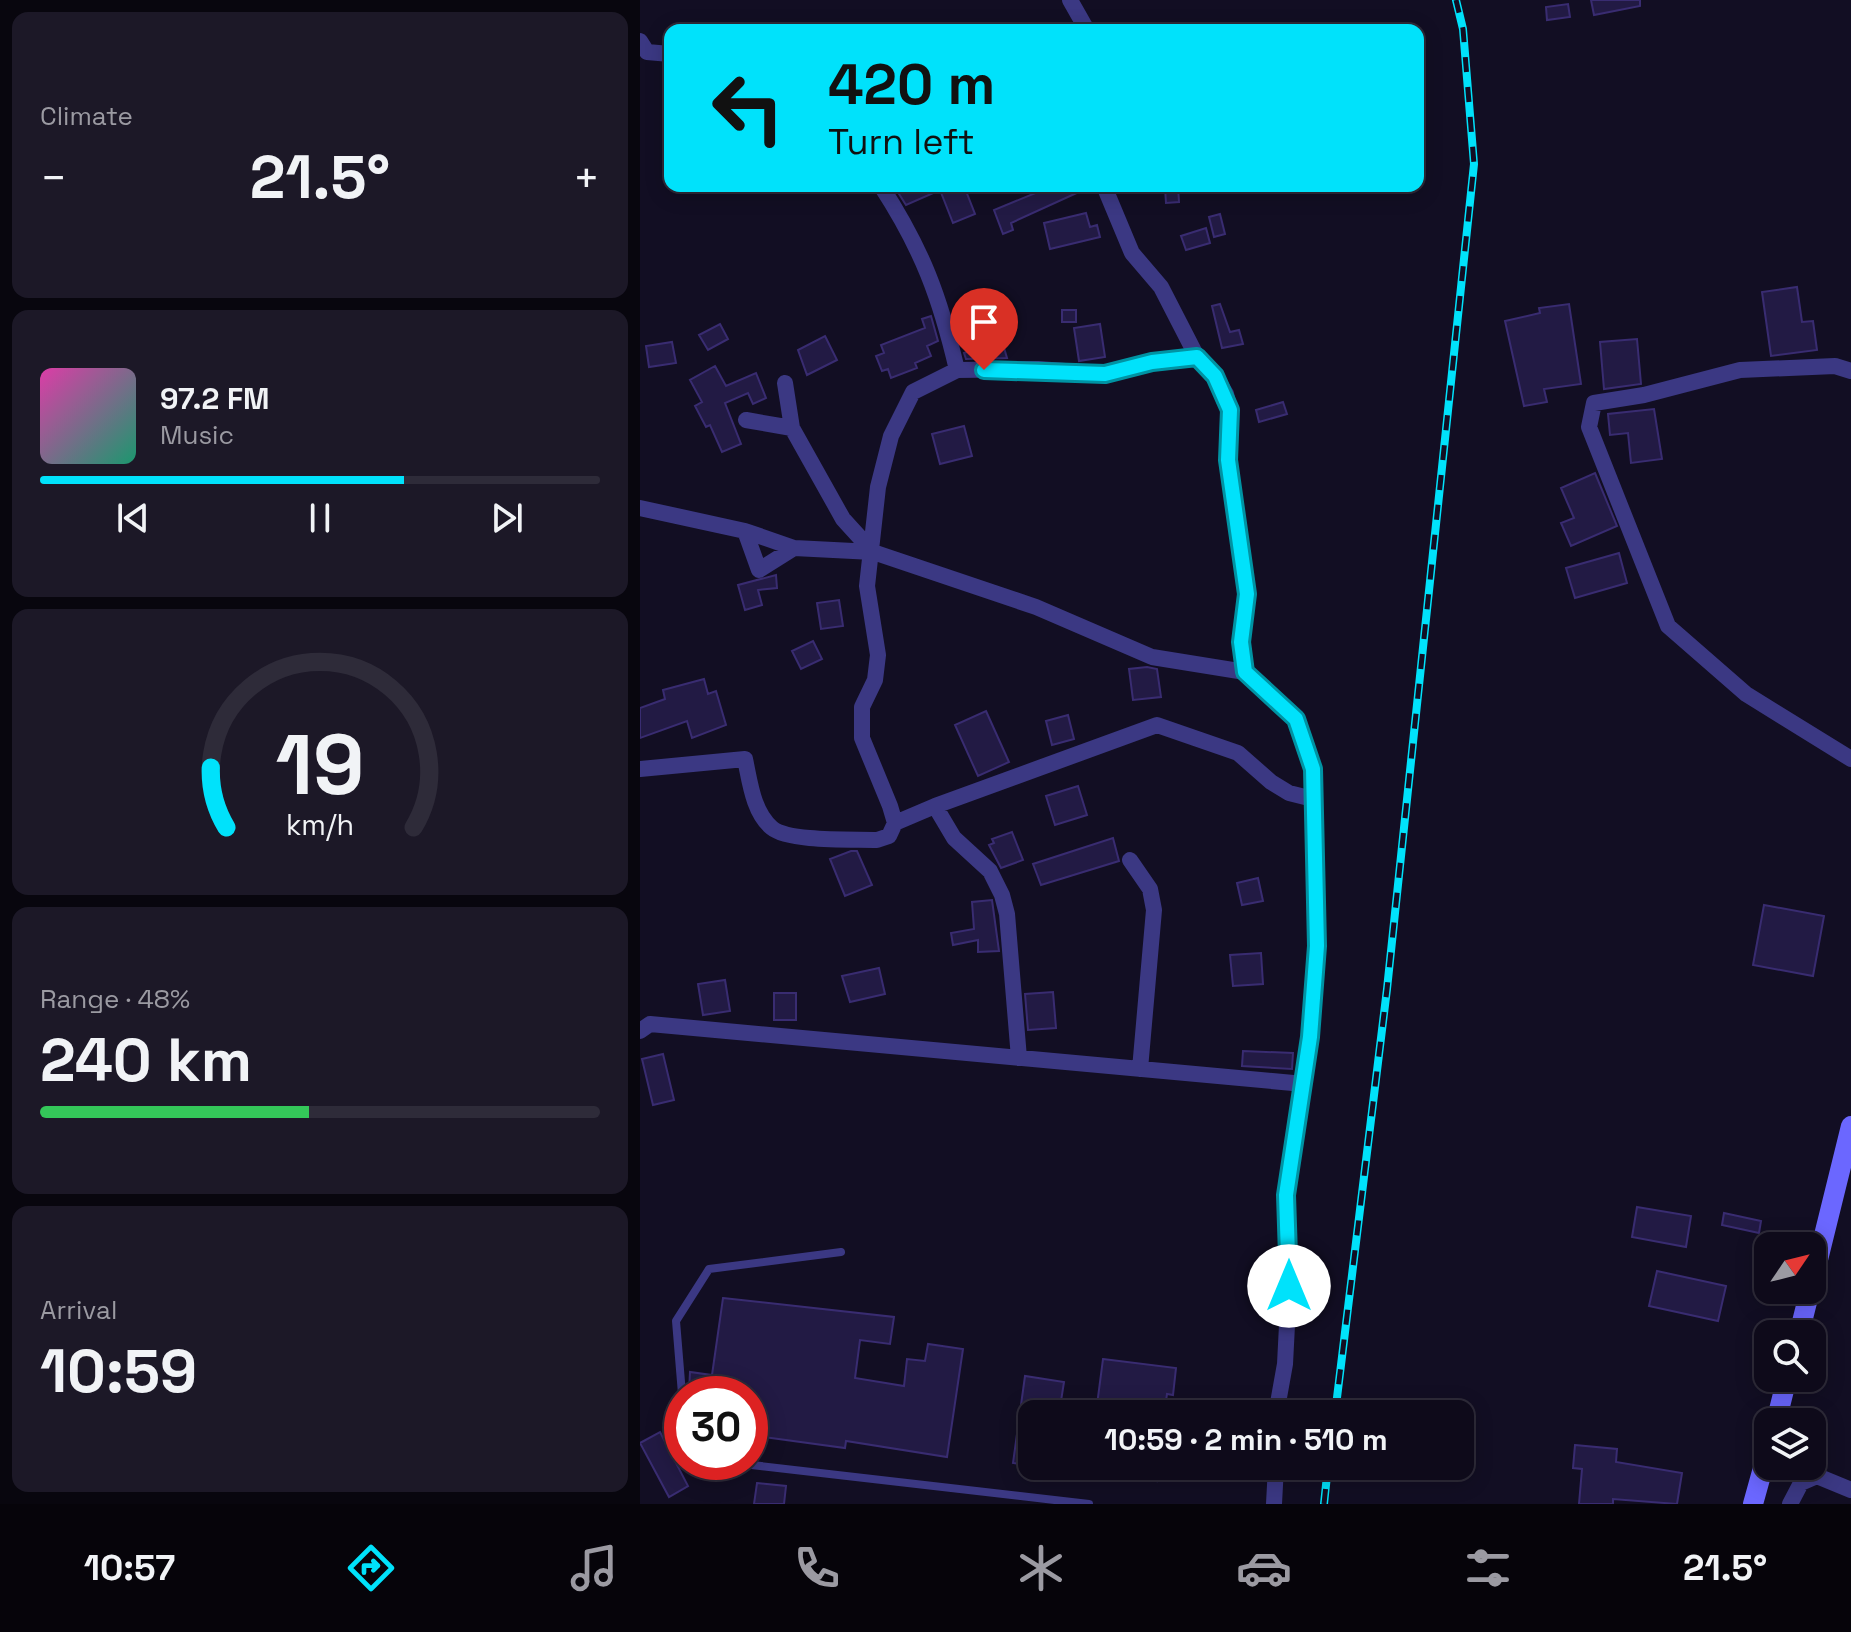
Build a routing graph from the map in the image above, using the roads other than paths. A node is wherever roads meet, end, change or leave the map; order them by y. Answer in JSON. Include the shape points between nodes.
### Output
{"nodes":[{"id":1,"x":1070,"y":0,"type":"edge"},
{"id":2,"x":1084,"y":24,"type":"edge"},
{"id":3,"x":640,"y":41,"type":"edge"},
{"id":4,"x":664,"y":53,"type":"edge"},
{"id":5,"x":885,"y":192,"type":"edge"},
{"id":6,"x":1107,"y":192,"type":"edge"},
{"id":7,"x":1197,"y":357,"type":"junction"},
{"id":8,"x":957,"y":370,"type":"junction"},
{"id":9,"x":1851,"y":371,"type":"edge"},
{"id":10,"x":785,"y":383,"type":"dead end"},
{"id":11,"x":746,"y":420,"type":"dead end"},
{"id":12,"x":792,"y":428,"type":"junction"},
{"id":13,"x":640,"y":508,"type":"edge"},
{"id":14,"x":745,"y":531,"type":"junction"},
{"id":15,"x":794,"y":548,"type":"junction"},
{"id":16,"x":873,"y":552,"type":"junction"},
{"id":17,"x":1245,"y":672,"type":"junction"},
{"id":18,"x":1851,"y":759,"type":"edge"},
{"id":19,"x":640,"y":769,"type":"edge"},
{"id":20,"x":1313,"y":799,"type":"junction"},
{"id":21,"x":935,"y":806,"type":"junction"},
{"id":22,"x":895,"y":823,"type":"junction"},
{"id":23,"x":1130,"y":860,"type":"dead end"},
{"id":24,"x":640,"y":1031,"type":"edge"},
{"id":25,"x":1019,"y":1058,"type":"junction"},
{"id":26,"x":1140,"y":1069,"type":"junction"},
{"id":27,"x":1304,"y":1084,"type":"junction"},
{"id":28,"x":1851,"y":1126,"type":"edge"},
{"id":29,"x":1825,"y":1232,"type":"edge"},
{"id":30,"x":841,"y":1252,"type":"dead end"},
{"id":31,"x":681,"y":1376,"type":"edge"},
{"id":32,"x":1279,"y":1400,"type":"edge"},
{"id":33,"x":768,"y":1467,"type":"edge"},
{"id":34,"x":1275,"y":1480,"type":"edge"},
{"id":35,"x":1761,"y":1480,"type":"edge"},
{"id":36,"x":1851,"y":1490,"type":"edge"},
{"id":37,"x":982,"y":1492,"type":"junction"},
{"id":38,"x":1756,"y":1502,"type":"edge"},
{"id":39,"x":982,"y":1504,"type":"edge"},
{"id":40,"x":1089,"y":1504,"type":"edge"},
{"id":41,"x":1274,"y":1504,"type":"edge"},
{"id":42,"x":1790,"y":1504,"type":"edge"}],
"edges":[{"from":1,"to":2,"type":"street"},
{"from":3,"to":4,"type":"street","via":[[647,52]]},
{"from":5,"to":8,"type":"street","via":[[912,235],[942,304]]},
{"from":6,"to":7,"type":"street","via":[[1132,253],[1161,287]]},
{"from":7,"to":8,"type":"street","via":[[1105,374]]},
{"from":7,"to":17,"type":"street","via":[[1215,376],[1230,410],[1228,460],[1247,594],[1241,642]]},
{"from":8,"to":16,"type":"street","via":[[913,392],[891,436],[878,487]]},
{"from":9,"to":18,"type":"street","via":[[1835,366],[1740,370],[1594,403],[1589,427],[1668,626],[1746,694]]},
{"from":10,"to":12,"type":"street"},
{"from":11,"to":12,"type":"street"},
{"from":12,"to":16,"type":"street","via":[[843,519]]},
{"from":13,"to":14,"type":"street"},
{"from":14,"to":15,"type":"street"},
{"from":14,"to":15,"type":"street","via":[[759,570]]},
{"from":15,"to":16,"type":"street"},
{"from":16,"to":17,"type":"street","via":[[1036,607],[1152,657]]},
{"from":16,"to":22,"type":"street","via":[[867,586],[878,655],[875,680],[862,707],[862,738]]},
{"from":17,"to":20,"type":"street","via":[[1296,719],[1313,769]]},
{"from":19,"to":22,"type":"street","via":[[745,759],[754,801],[773,828],[795,835],[877,840],[889,836]]},
{"from":20,"to":21,"type":"street","via":[[1271,782],[1238,753],[1157,725]]},
{"from":20,"to":27,"type":"street","via":[[1317,946]]},
{"from":21,"to":22,"type":"street"},
{"from":21,"to":25,"type":"street","via":[[954,838],[990,871],[1002,895]]},
{"from":23,"to":26,"type":"street","via":[[1146,881],[1154,910]]},
{"from":24,"to":25,"type":"street","via":[[650,1024]]},
{"from":25,"to":26,"type":"street"},
{"from":26,"to":27,"type":"street"},
{"from":27,"to":32,"type":"street","via":[[1286,1195],[1289,1286]]},
{"from":28,"to":29,"type":"main road"},
{"from":30,"to":31,"type":"lane","via":[[709,1269],[676,1321]]},
{"from":33,"to":37,"type":"lane"},
{"from":34,"to":41,"type":"street"},
{"from":35,"to":38,"type":"main road"},
{"from":36,"to":42,"type":"street","via":[[1817,1476],[1801,1483]]},
{"from":37,"to":39,"type":"lane"},
{"from":37,"to":40,"type":"lane"}]}
